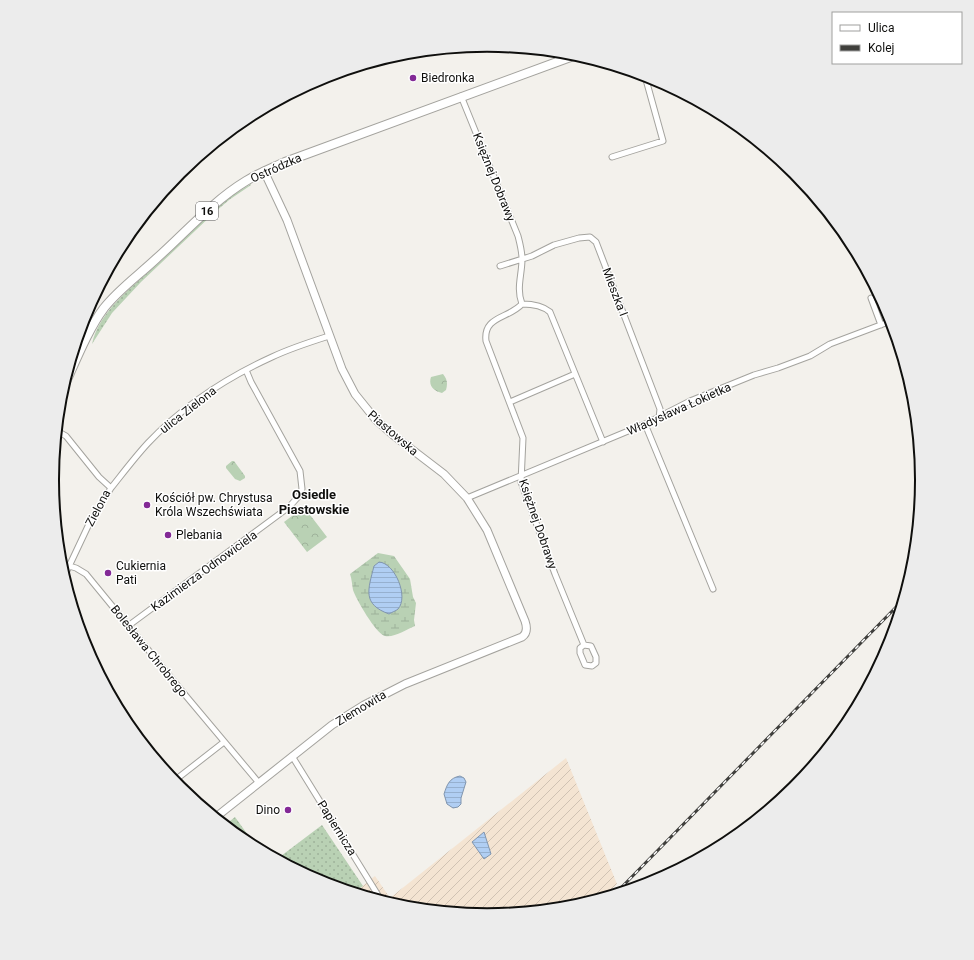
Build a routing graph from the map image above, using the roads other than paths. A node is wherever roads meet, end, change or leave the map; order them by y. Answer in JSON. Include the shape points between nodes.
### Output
{"nodes":[{"id":1,"x":558,"y":58,"type":"edge"},
{"id":2,"x":564,"y":59,"type":"edge"},
{"id":3,"x":559,"y":61,"type":"junction"},
{"id":4,"x":647,"y":83,"type":"edge"},
{"id":5,"x":461,"y":96,"type":"junction"},
{"id":6,"x":612,"y":157,"type":"dead end"},
{"id":7,"x":264,"y":171,"type":"junction"},
{"id":8,"x":522,"y":259,"type":"junction"},
{"id":9,"x":500,"y":266,"type":"dead end"},
{"id":10,"x":871,"y":298,"type":"dead end"},
{"id":11,"x":522,"y":304,"type":"junction"},
{"id":12,"x":885,"y":323,"type":"edge"},
{"id":13,"x":881,"y":325,"type":"junction"},
{"id":14,"x":329,"y":336,"type":"junction"},
{"id":15,"x":77,"y":360,"type":"edge"},
{"id":16,"x":246,"y":370,"type":"junction"},
{"id":17,"x":575,"y":374,"type":"junction"},
{"id":18,"x":510,"y":402,"type":"junction"},
{"id":19,"x":659,"y":418,"type":"junction"},
{"id":20,"x":645,"y":424,"type":"junction"},
{"id":21,"x":62,"y":434,"type":"edge"},
{"id":22,"x":603,"y":442,"type":"junction"},
{"id":23,"x":521,"y":476,"type":"junction"},
{"id":24,"x":111,"y":488,"type":"junction"},
{"id":25,"x":467,"y":498,"type":"junction"},
{"id":26,"x":69,"y":566,"type":"joint"},
{"id":27,"x":713,"y":589,"type":"dead end"},
{"id":28,"x":128,"y":626,"type":"junction"},
{"id":29,"x":526,"y":634,"type":"joint"},
{"id":30,"x":584,"y":645,"type":"dead end"},
{"id":31,"x":224,"y":742,"type":"junction"},
{"id":32,"x":292,"y":756,"type":"junction"},
{"id":33,"x":179,"y":777,"type":"edge"},
{"id":34,"x":259,"y":783,"type":"junction"},
{"id":35,"x":219,"y":814,"type":"edge"},
{"id":36,"x":377,"y":893,"type":"edge"}],
"edges":[{"from":1,"to":3,"type":"street"},
{"from":2,"to":3,"type":"main road","name":"Ostródzka","number":"16"},
{"from":3,"to":5,"type":"main road","name":"Ostródzka","number":"16"},
{"from":4,"to":6,"type":"street","via":[[663,141]]},
{"from":5,"to":7,"type":"main road","name":"Ostródzka","number":"16"},
{"from":5,"to":8,"type":"street","name":"Księżnej Dobrawy","via":[[518,236]]},
{"from":7,"to":14,"type":"street","name":"Piastowska","via":[[287,220]]},
{"from":7,"to":15,"type":"main road","name":"Ostródzka","number":"16","via":[[225,196],[113,298],[100,314]]},
{"from":8,"to":9,"type":"street"},
{"from":8,"to":11,"type":"street","name":"Księżnej Dobrawy","via":[[518,291]]},
{"from":8,"to":19,"type":"street","name":"Mieszka I","via":[[578,238],[590,237],[596,242],[660,409]]},
{"from":10,"to":13,"type":"street"},
{"from":11,"to":17,"type":"street","via":[[536,305],[550,312]]},
{"from":11,"to":18,"type":"street","name":"Księżnej Dobrawy","via":[[490,324],[485,335]]},
{"from":12,"to":13,"type":"street","name":"Władysława Łokietka"},
{"from":13,"to":19,"type":"street","name":"Władysława Łokietka","via":[[830,344],[810,356],[690,401]]},
{"from":14,"to":16,"type":"street","name":"ulica Zielona","via":[[273,356]]},
{"from":14,"to":25,"type":"street","name":"Piastowska","via":[[342,369],[365,408],[393,435],[444,474]]},
{"from":16,"to":24,"type":"street","name":"ulica Zielona","via":[[210,391],[179,415],[148,443]]},
{"from":16,"to":28,"type":"street","name":"Kazimierza Odnowiciela","via":[[298,465],[302,489],[289,508]]},
{"from":17,"to":18,"type":"street"},
{"from":17,"to":22,"type":"street"},
{"from":18,"to":23,"type":"street","name":"Księżnej Dobrawy","via":[[523,438]]},
{"from":19,"to":20,"type":"street","name":"Władysława Łokietka"},
{"from":20,"to":22,"type":"street","name":"Władysława Łokietka"},
{"from":20,"to":27,"type":"street"},
{"from":21,"to":24,"type":"street","name":"Zielona"},
{"from":22,"to":23,"type":"street","name":"Władysława Łokietka"},
{"from":23,"to":25,"type":"street","name":"Władysława Łokietka"},
{"from":23,"to":30,"type":"street","name":"Księżnej Dobrawy","via":[[521,482]]},
{"from":24,"to":26,"type":"street","name":"Zielona","via":[[89,524]]},
{"from":25,"to":29,"type":"street","name":"Piastowska","via":[[487,530],[499,557],[526,625]]},
{"from":26,"to":28,"type":"street","name":"Bolesława Chrobrego","via":[[84,572]]},
{"from":28,"to":31,"type":"street","name":"Bolesława Chrobrego"},
{"from":29,"to":32,"type":"street","name":"Ziemowita","via":[[386,693],[346,716]]},
{"from":31,"to":33,"type":"street"},
{"from":31,"to":34,"type":"street","name":"Bolesława Chrobrego"},
{"from":32,"to":34,"type":"street","name":"Ziemowita"},
{"from":32,"to":36,"type":"street","name":"Papiernicza"},
{"from":34,"to":35,"type":"street","name":"Ziemowita"}]}
